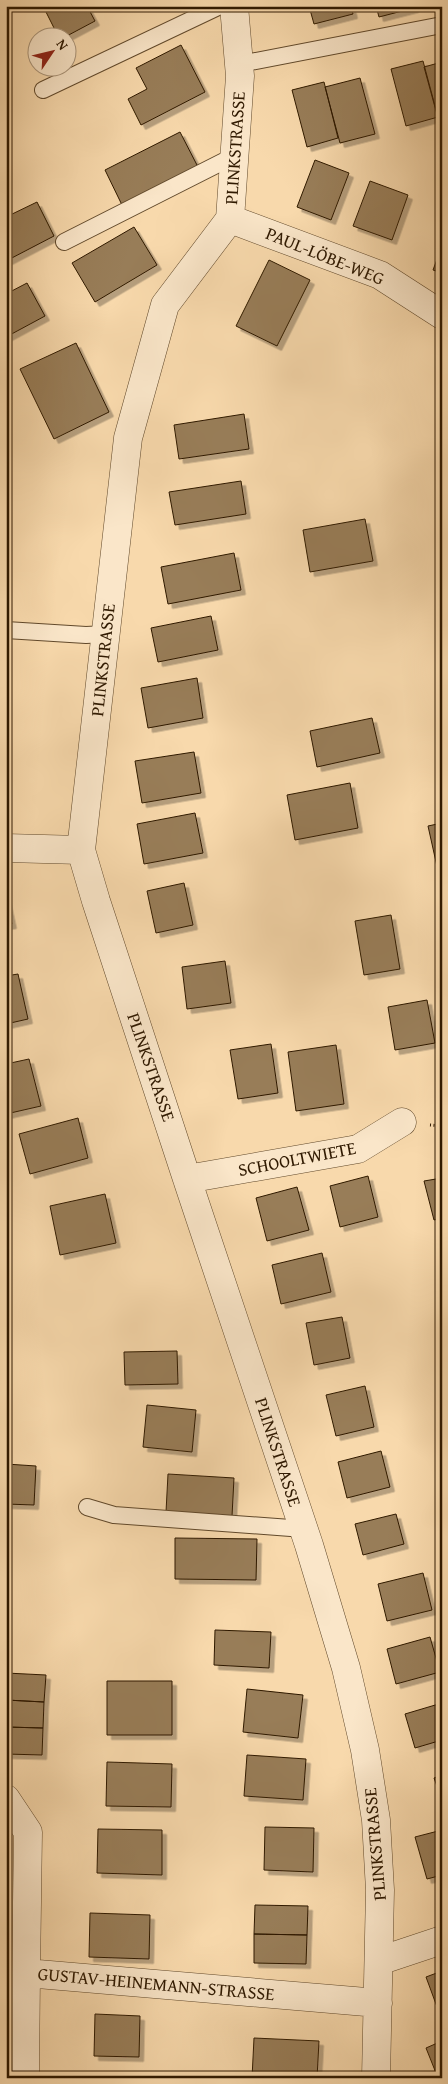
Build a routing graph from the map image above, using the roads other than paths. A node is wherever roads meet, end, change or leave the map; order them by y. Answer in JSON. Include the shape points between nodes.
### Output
{"nodes":[{"id":1,"x":220,"y":6,"type":"edge"},
{"id":2,"x":234,"y":6,"type":"edge"},
{"id":3,"x":442,"y":25,"type":"edge"},
{"id":4,"x":240,"y":64,"type":"junction"},
{"id":5,"x":43,"y":90,"type":"dead end"},
{"id":6,"x":234,"y":156,"type":"junction"},
{"id":7,"x":230,"y":219,"type":"junction"},
{"id":8,"x":64,"y":242,"type":"dead end"},
{"id":9,"x":442,"y":315,"type":"edge"},
{"id":10,"x":6,"y":630,"type":"edge"},
{"id":11,"x":106,"y":634,"type":"junction"},
{"id":12,"x":6,"y":848,"type":"edge"},
{"id":13,"x":81,"y":850,"type":"junction"},
{"id":14,"x":402,"y":1122,"type":"dead end"},
{"id":15,"x":187,"y":1180,"type":"junction"},
{"id":16,"x":87,"y":1507,"type":"dead end"},
{"id":17,"x":304,"y":1529,"type":"junction"},
{"id":18,"x":6,"y":1799,"type":"edge"},
{"id":19,"x":442,"y":1940,"type":"edge"},
{"id":20,"x":379,"y":1961,"type":"junction"},
{"id":21,"x":26,"y":1973,"type":"junction"},
{"id":22,"x":378,"y":2003,"type":"junction"},
{"id":23,"x":25,"y":2078,"type":"edge"},
{"id":24,"x":376,"y":2078,"type":"edge"}],
"edges":[{"from":1,"to":5,"type":"lane"},
{"from":2,"to":4,"type":"street","name":"PLINKSTRASSE"},
{"from":3,"to":4,"type":"lane"},
{"from":4,"to":6,"type":"street","name":"PLINKSTRASSE"},
{"from":6,"to":7,"type":"street","name":"PLINKSTRASSE"},
{"from":6,"to":8,"type":"lane"},
{"from":7,"to":9,"type":"street","name":"PAUL-LÖBE-WEG","via":[[380,275]]},
{"from":7,"to":11,"type":"street","name":"PLINKSTRASSE","via":[[165,305],[128,438]]},
{"from":10,"to":11,"type":"lane"},
{"from":11,"to":13,"type":"street","name":"PLINKSTRASSE"},
{"from":12,"to":13,"type":"street"},
{"from":13,"to":15,"type":"street","name":"PLINKSTRASSE"},
{"from":14,"to":15,"type":"street","name":"SCHOOLTWIETE","via":[[358,1150]]},
{"from":15,"to":17,"type":"street","name":"PLINKSTRASSE"},
{"from":16,"to":17,"type":"lane","via":[[114,1515]]},
{"from":17,"to":20,"type":"street","name":"PLINKSTRASSE","via":[[346,1668],[365,1750],[376,1820],[380,1890]]},
{"from":18,"to":21,"type":"street","name":"GUSTAV-HEINEMANN-STRASSE","via":[[28,1832]]},
{"from":19,"to":20,"type":"street"},
{"from":20,"to":22,"type":"street","name":"PLINKSTRASSE"},
{"from":21,"to":22,"type":"street","name":"GUSTAV-HEINEMANN-STRASSE"},
{"from":21,"to":23,"type":"street"},
{"from":22,"to":24,"type":"street","name":"PLINKSTRASSE"}]}
